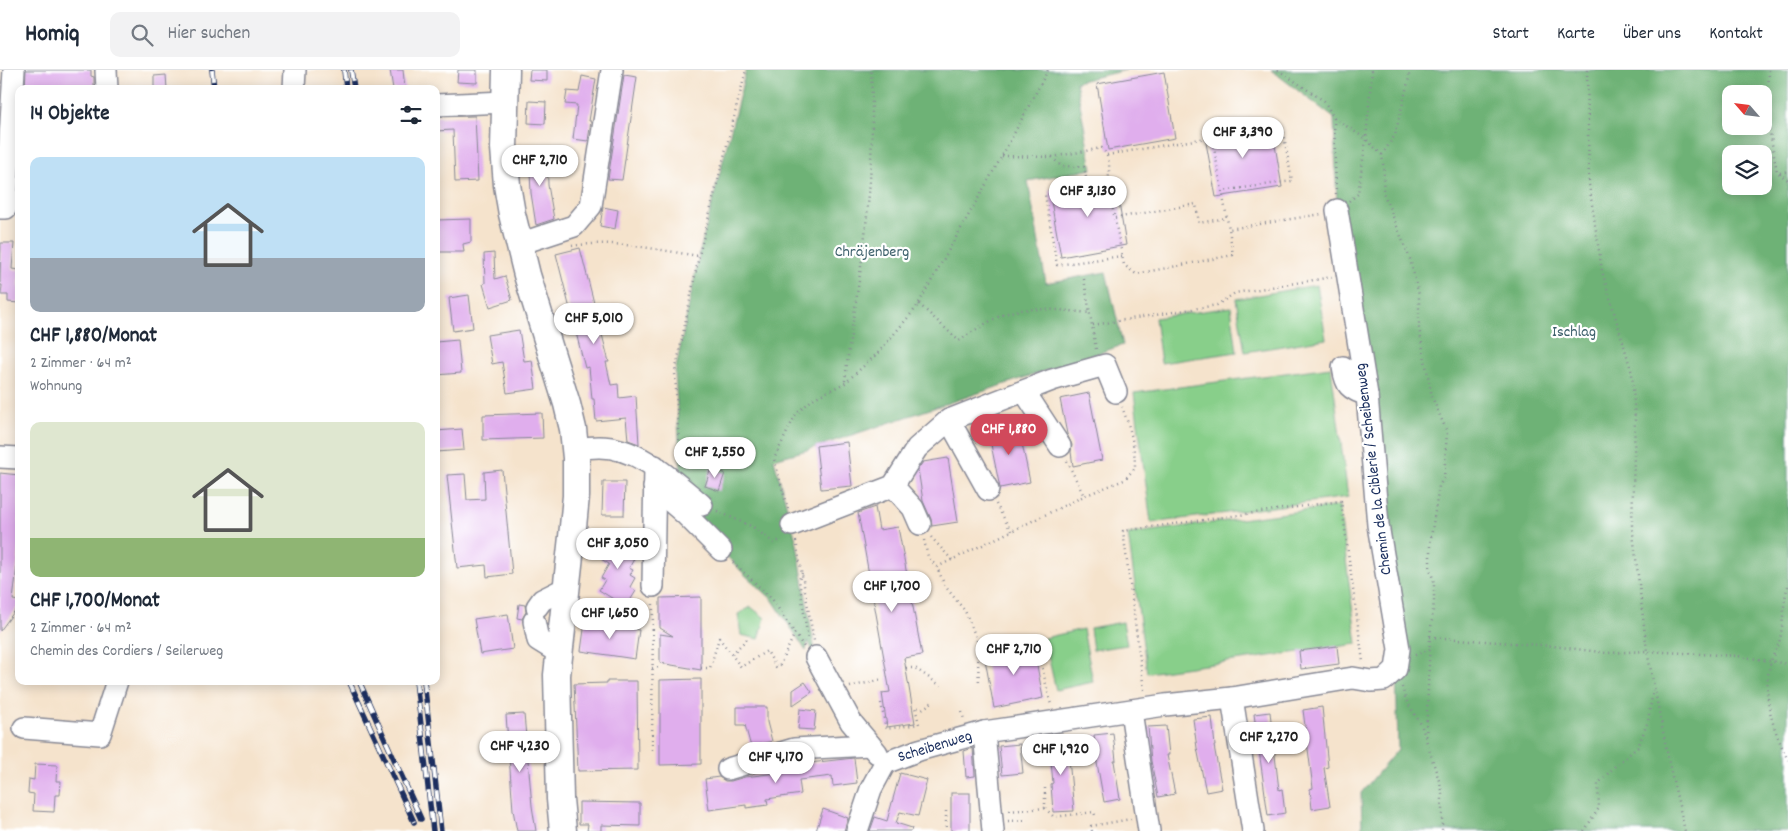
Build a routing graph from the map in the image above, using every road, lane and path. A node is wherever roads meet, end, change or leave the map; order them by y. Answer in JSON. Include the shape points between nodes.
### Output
{"nodes":[{"id":1,"x":14,"y":70,"type":"edge"},
{"id":2,"x":106,"y":70,"type":"edge"},
{"id":3,"x":295,"y":70,"type":"edge"},
{"id":4,"x":506,"y":70,"type":"edge"},
{"id":5,"x":612,"y":70,"type":"edge"},
{"id":6,"x":746,"y":70,"type":"edge"},
{"id":7,"x":871,"y":70,"type":"edge"},
{"id":8,"x":1048,"y":70,"type":"edge"},
{"id":9,"x":1278,"y":70,"type":"edge"},
{"id":10,"x":1372,"y":70,"type":"edge"},
{"id":11,"x":1409,"y":70,"type":"edge"},
{"id":12,"x":1587,"y":70,"type":"edge"},
{"id":13,"x":1769,"y":70,"type":"edge"},
{"id":14,"x":107,"y":85,"type":"edge"},
{"id":15,"x":294,"y":85,"type":"edge"},
{"id":16,"x":505,"y":102,"type":"junction"},
{"id":17,"x":440,"y":105,"type":"edge"},
{"id":18,"x":1334,"y":118,"type":"junction"},
{"id":19,"x":1212,"y":137,"type":"junction"},
{"id":20,"x":1366,"y":139,"type":"junction"},
{"id":21,"x":1107,"y":155,"type":"junction"},
{"id":22,"x":1382,"y":155,"type":"junction"},
{"id":23,"x":1002,"y":156,"type":"junction"},
{"id":24,"x":1052,"y":157,"type":"junction"},
{"id":25,"x":1788,"y":171,"type":"edge"},
{"id":26,"x":1779,"y":173,"type":"junction"},
{"id":27,"x":1788,"y":180,"type":"edge"},
{"id":28,"x":1108,"y":185,"type":"junction"},
{"id":29,"x":1088,"y":188,"type":"junction"},
{"id":30,"x":1222,"y":191,"type":"junction"},
{"id":31,"x":0,"y":208,"type":"edge"},
{"id":32,"x":1331,"y":212,"type":"junction"},
{"id":33,"x":1115,"y":218,"type":"junction"},
{"id":34,"x":1226,"y":218,"type":"junction"},
{"id":35,"x":1229,"y":229,"type":"junction"},
{"id":36,"x":559,"y":231,"type":"junction"},
{"id":37,"x":518,"y":244,"type":"junction"},
{"id":38,"x":699,"y":256,"type":"junction"},
{"id":39,"x":1122,"y":256,"type":"junction"},
{"id":40,"x":1324,"y":278,"type":"dead end"},
{"id":41,"x":1084,"y":279,"type":"dead end"},
{"id":42,"x":919,"y":304,"type":"junction"},
{"id":43,"x":1090,"y":313,"type":"junction"},
{"id":44,"x":1093,"y":325,"type":"junction"},
{"id":45,"x":1098,"y":367,"type":"junction"},
{"id":46,"x":1343,"y":367,"type":"dead end"},
{"id":47,"x":845,"y":383,"type":"junction"},
{"id":48,"x":1024,"y":391,"type":"junction"},
{"id":49,"x":1116,"y":392,"type":"joint"},
{"id":50,"x":1367,"y":395,"type":"junction"},
{"id":51,"x":949,"y":420,"type":"junction"},
{"id":52,"x":1060,"y":446,"type":"dead end"},
{"id":53,"x":576,"y":449,"type":"junction"},
{"id":54,"x":0,"y":457,"type":"edge"},
{"id":55,"x":15,"y":458,"type":"edge"},
{"id":56,"x":655,"y":466,"type":"junction"},
{"id":57,"x":1071,"y":471,"type":"dead end"},
{"id":58,"x":893,"y":486,"type":"junction"},
{"id":59,"x":654,"y":487,"type":"junction"},
{"id":60,"x":682,"y":488,"type":"junction"},
{"id":61,"x":1084,"y":496,"type":"junction"},
{"id":62,"x":993,"y":499,"type":"joint"},
{"id":63,"x":693,"y":509,"type":"junction"},
{"id":64,"x":920,"y":524,"type":"junction"},
{"id":65,"x":793,"y":529,"type":"junction"},
{"id":66,"x":1011,"y":531,"type":"junction"},
{"id":67,"x":649,"y":550,"type":"dead end"},
{"id":68,"x":721,"y":550,"type":"joint"},
{"id":69,"x":952,"y":560,"type":"junction"},
{"id":70,"x":937,"y":567,"type":"junction"},
{"id":71,"x":802,"y":572,"type":"junction"},
{"id":72,"x":653,"y":586,"type":"joint"},
{"id":73,"x":1788,"y":586,"type":"edge"},
{"id":74,"x":566,"y":588,"type":"junction"},
{"id":75,"x":795,"y":633,"type":"junction"},
{"id":76,"x":746,"y":636,"type":"dead end"},
{"id":77,"x":1430,"y":637,"type":"junction"},
{"id":78,"x":810,"y":649,"type":"junction"},
{"id":79,"x":977,"y":649,"type":"junction"},
{"id":80,"x":1647,"y":651,"type":"junction"},
{"id":81,"x":559,"y":653,"type":"junction"},
{"id":82,"x":732,"y":654,"type":"junction"},
{"id":83,"x":1771,"y":662,"type":"junction"},
{"id":84,"x":1788,"y":664,"type":"edge"},
{"id":85,"x":660,"y":667,"type":"dead end"},
{"id":86,"x":652,"y":668,"type":"junction"},
{"id":87,"x":701,"y":668,"type":"dead end"},
{"id":88,"x":906,"y":668,"type":"dead end"},
{"id":89,"x":1364,"y":669,"type":"dead end"},
{"id":90,"x":1396,"y":669,"type":"junction"},
{"id":91,"x":882,"y":679,"type":"dead end"},
{"id":92,"x":979,"y":684,"type":"dead end"},
{"id":93,"x":116,"y":685,"type":"edge"},
{"id":94,"x":941,"y":686,"type":"dead end"},
{"id":95,"x":1654,"y":686,"type":"junction"},
{"id":96,"x":834,"y":690,"type":"junction"},
{"id":97,"x":1232,"y":698,"type":"junction"},
{"id":98,"x":933,"y":702,"type":"dead end"},
{"id":99,"x":881,"y":703,"type":"dead end"},
{"id":100,"x":1138,"y":704,"type":"junction"},
{"id":101,"x":1051,"y":706,"type":"dead end"},
{"id":102,"x":24,"y":728,"type":"dead end"},
{"id":103,"x":984,"y":732,"type":"junction"},
{"id":104,"x":1426,"y":740,"type":"junction"},
{"id":105,"x":870,"y":744,"type":"junction"},
{"id":106,"x":652,"y":750,"type":"dead end"},
{"id":107,"x":1788,"y":760,"type":"edge"},
{"id":108,"x":886,"y":763,"type":"junction"},
{"id":109,"x":728,"y":769,"type":"dead end"},
{"id":110,"x":1045,"y":784,"type":"dead end"},
{"id":111,"x":1045,"y":808,"type":"junction"},
{"id":112,"x":946,"y":811,"type":"dead end"},
{"id":113,"x":1007,"y":811,"type":"dead end"},
{"id":114,"x":1096,"y":818,"type":"dead end"},
{"id":115,"x":1028,"y":820,"type":"dead end"},
{"id":116,"x":1143,"y":825,"type":"edge"},
{"id":117,"x":999,"y":826,"type":"edge"},
{"id":118,"x":563,"y":831,"type":"edge"},
{"id":119,"x":857,"y":831,"type":"edge"},
{"id":120,"x":946,"y":831,"type":"edge"},
{"id":121,"x":1092,"y":831,"type":"edge"},
{"id":122,"x":1253,"y":831,"type":"edge"},
{"id":123,"x":1442,"y":831,"type":"edge"},
{"id":124,"x":1584,"y":831,"type":"edge"},
{"id":125,"x":1685,"y":831,"type":"edge"}],
"edges":[{"from":1,"to":31,"type":"street","via":[[6,208]]},
{"from":2,"to":14,"type":"street"},
{"from":3,"to":15,"type":"street"},
{"from":4,"to":16,"type":"main road"},
{"from":5,"to":36,"type":"street","via":[[591,206],[574,226]]},
{"from":6,"to":38,"type":"path"},
{"from":7,"to":47,"type":"path","via":[[872,156],[867,217]]},
{"from":8,"to":23,"type":"path"},
{"from":9,"to":18,"type":"path","via":[[1324,100]]},
{"from":10,"to":20,"type":"path"},
{"from":11,"to":22,"type":"path","via":[[1395,135]]},
{"from":12,"to":80,"type":"path","via":[[1589,184],[1602,271],[1632,373],[1635,418],[1632,525]]},
{"from":13,"to":26,"type":"path","via":[[1767,115]]},
{"from":16,"to":17,"type":"street"},
{"from":16,"to":37,"type":"main road","via":[[507,185]]},
{"from":18,"to":20,"type":"path"},
{"from":18,"to":32,"type":"path"},
{"from":19,"to":21,"type":"path"},
{"from":19,"to":30,"type":"path"},
{"from":19,"to":30,"type":"path","via":[[1282,125],[1292,181]]},
{"from":20,"to":22,"type":"path"},
{"from":20,"to":32,"type":"path","via":[[1358,194]]},
{"from":21,"to":24,"type":"path","via":[[1102,148]]},
{"from":21,"to":28,"type":"path","via":[[1110,168]]},
{"from":22,"to":77,"type":"path","via":[[1383,192],[1410,259],[1420,295],[1419,328],[1432,397],[1447,432],[1444,478],[1439,486],[1430,544],[1434,583]]},
{"from":23,"to":24,"type":"path"},
{"from":23,"to":42,"type":"path"},
{"from":24,"to":29,"type":"path","via":[[1061,166],[1084,167]]},
{"from":25,"to":26,"type":"path"},
{"from":26,"to":27,"type":"path"},
{"from":28,"to":29,"type":"path"},
{"from":28,"to":33,"type":"path"},
{"from":29,"to":39,"type":"path","via":[[1045,195],[1057,266]]},
{"from":30,"to":34,"type":"path"},
{"from":32,"to":35,"type":"path"},
{"from":32,"to":50,"type":"street","name":"Chemin de la Ciblerie / Scheibenweg"},
{"from":33,"to":34,"type":"path","via":[[1196,204],[1199,223]]},
{"from":33,"to":39,"type":"path"},
{"from":34,"to":35,"type":"path"},
{"from":35,"to":39,"type":"path","via":[[1233,255],[1136,274],[1124,265]]},
{"from":36,"to":37,"type":"street"},
{"from":36,"to":38,"type":"path","via":[[565,248],[591,243],[620,244]]},
{"from":37,"to":53,"type":"main road","via":[[566,402]]},
{"from":38,"to":60,"type":"path","via":[[675,373]]},
{"from":40,"to":44,"type":"path","via":[[1235,293],[1217,305]]},
{"from":41,"to":43,"type":"path"},
{"from":42,"to":43,"type":"path","via":[[959,341],[1011,312],[1044,309]]},
{"from":42,"to":47,"type":"path","via":[[878,353]]},
{"from":43,"to":44,"type":"path"},
{"from":44,"to":45,"type":"path"},
{"from":45,"to":48,"type":"street"},
{"from":45,"to":49,"type":"street","via":[[1105,365]]},
{"from":46,"to":50,"type":"street","via":[[1348,386]]},
{"from":47,"to":65,"type":"path","via":[[814,398],[796,414],[774,459]]},
{"from":48,"to":51,"type":"street"},
{"from":48,"to":52,"type":"street"},
{"from":49,"to":61,"type":"path","via":[[1129,426],[1135,468],[1124,480]]},
{"from":50,"to":90,"type":"street","name":"Chemin de la Ciblerie / Scheibenweg","via":[[1378,525],[1400,649]]},
{"from":51,"to":58,"type":"street","via":[[917,448]]},
{"from":51,"to":62,"type":"street"},
{"from":53,"to":56,"type":"street","via":[[601,447],[640,458]]},
{"from":53,"to":74,"type":"main road","via":[[576,496]]},
{"from":54,"to":55,"type":"street"},
{"from":56,"to":59,"type":"street"},
{"from":56,"to":60,"type":"street"},
{"from":57,"to":61,"type":"path"},
{"from":58,"to":64,"type":"street","via":[[913,508]]},
{"from":58,"to":65,"type":"street"},
{"from":59,"to":63,"type":"street"},
{"from":59,"to":67,"type":"street"},
{"from":59,"to":72,"type":"street"},
{"from":60,"to":63,"type":"street"},
{"from":61,"to":66,"type":"path"},
{"from":62,"to":66,"type":"path"},
{"from":63,"to":65,"type":"path","via":[[754,527],[774,543]]},
{"from":63,"to":68,"type":"street"},
{"from":64,"to":69,"type":"path"},
{"from":64,"to":70,"type":"path","via":[[928,557]]},
{"from":65,"to":71,"type":"path"},
{"from":66,"to":69,"type":"path"},
{"from":68,"to":75,"type":"path","via":[[772,599]]},
{"from":69,"to":70,"type":"path"},
{"from":70,"to":79,"type":"path","via":[[946,586],[965,611],[977,640]]},
{"from":71,"to":78,"type":"path"},
{"from":71,"to":78,"type":"path","via":[[799,580]]},
{"from":72,"to":86,"type":"path"},
{"from":73,"to":83,"type":"path","via":[[1779,642]]},
{"from":74,"to":81,"type":"main road"},
{"from":74,"to":81,"type":"street","via":[[542,600],[535,614],[538,640]]},
{"from":75,"to":78,"type":"path"},
{"from":75,"to":82,"type":"path","via":[[779,667],[767,651],[741,667]]},
{"from":76,"to":82,"type":"path","via":[[747,639]]},
{"from":77,"to":80,"type":"path","via":[[1607,653]]},
{"from":77,"to":104,"type":"path"},
{"from":78,"to":96,"type":"street"},
{"from":79,"to":92,"type":"path"},
{"from":79,"to":101,"type":"path","via":[[1035,638]]},
{"from":80,"to":83,"type":"path","via":[[1738,656]]},
{"from":80,"to":95,"type":"path"},
{"from":81,"to":118,"type":"main road","via":[[557,734]]},
{"from":82,"to":87,"type":"path","via":[[719,638],[710,668]]},
{"from":83,"to":84,"type":"path"},
{"from":83,"to":107,"type":"path","via":[[1767,692],[1770,716]]},
{"from":85,"to":86,"type":"path"},
{"from":86,"to":106,"type":"path"},
{"from":88,"to":94,"type":"path","via":[[916,668]]},
{"from":89,"to":100,"type":"path","via":[[1341,501],[1123,530]]},
{"from":90,"to":97,"type":"street","via":[[1384,680],[1353,678]]},
{"from":90,"to":104,"type":"path","via":[[1406,700],[1421,724]]},
{"from":91,"to":96,"type":"path"},
{"from":93,"to":102,"type":"street","via":[[100,734]]},
{"from":95,"to":124,"type":"path","via":[[1648,721],[1638,748],[1598,784],[1599,808]]},
{"from":95,"to":125,"type":"path"},
{"from":96,"to":105,"type":"street","via":[[851,722]]},
{"from":97,"to":100,"type":"street"},
{"from":97,"to":122,"type":"street"},
{"from":98,"to":99,"type":"path","via":[[922,709],[915,707],[919,724],[886,729]]},
{"from":100,"to":103,"type":"street"},
{"from":100,"to":116,"type":"street"},
{"from":103,"to":108,"type":"street","name":"Scheibenweg"},
{"from":103,"to":117,"type":"street"},
{"from":104,"to":123,"type":"path","via":[[1442,790]]},
{"from":105,"to":108,"type":"street"},
{"from":105,"to":109,"type":"street","via":[[794,749]]},
{"from":108,"to":119,"type":"street","via":[[870,789]]},
{"from":110,"to":111,"type":"path"},
{"from":111,"to":113,"type":"path"},
{"from":111,"to":114,"type":"path","via":[[1054,817],[1094,812]]},
{"from":112,"to":120,"type":"path"},
{"from":115,"to":117,"type":"path"},
{"from":116,"to":121,"type":"path","via":[[1091,826]]}]}
